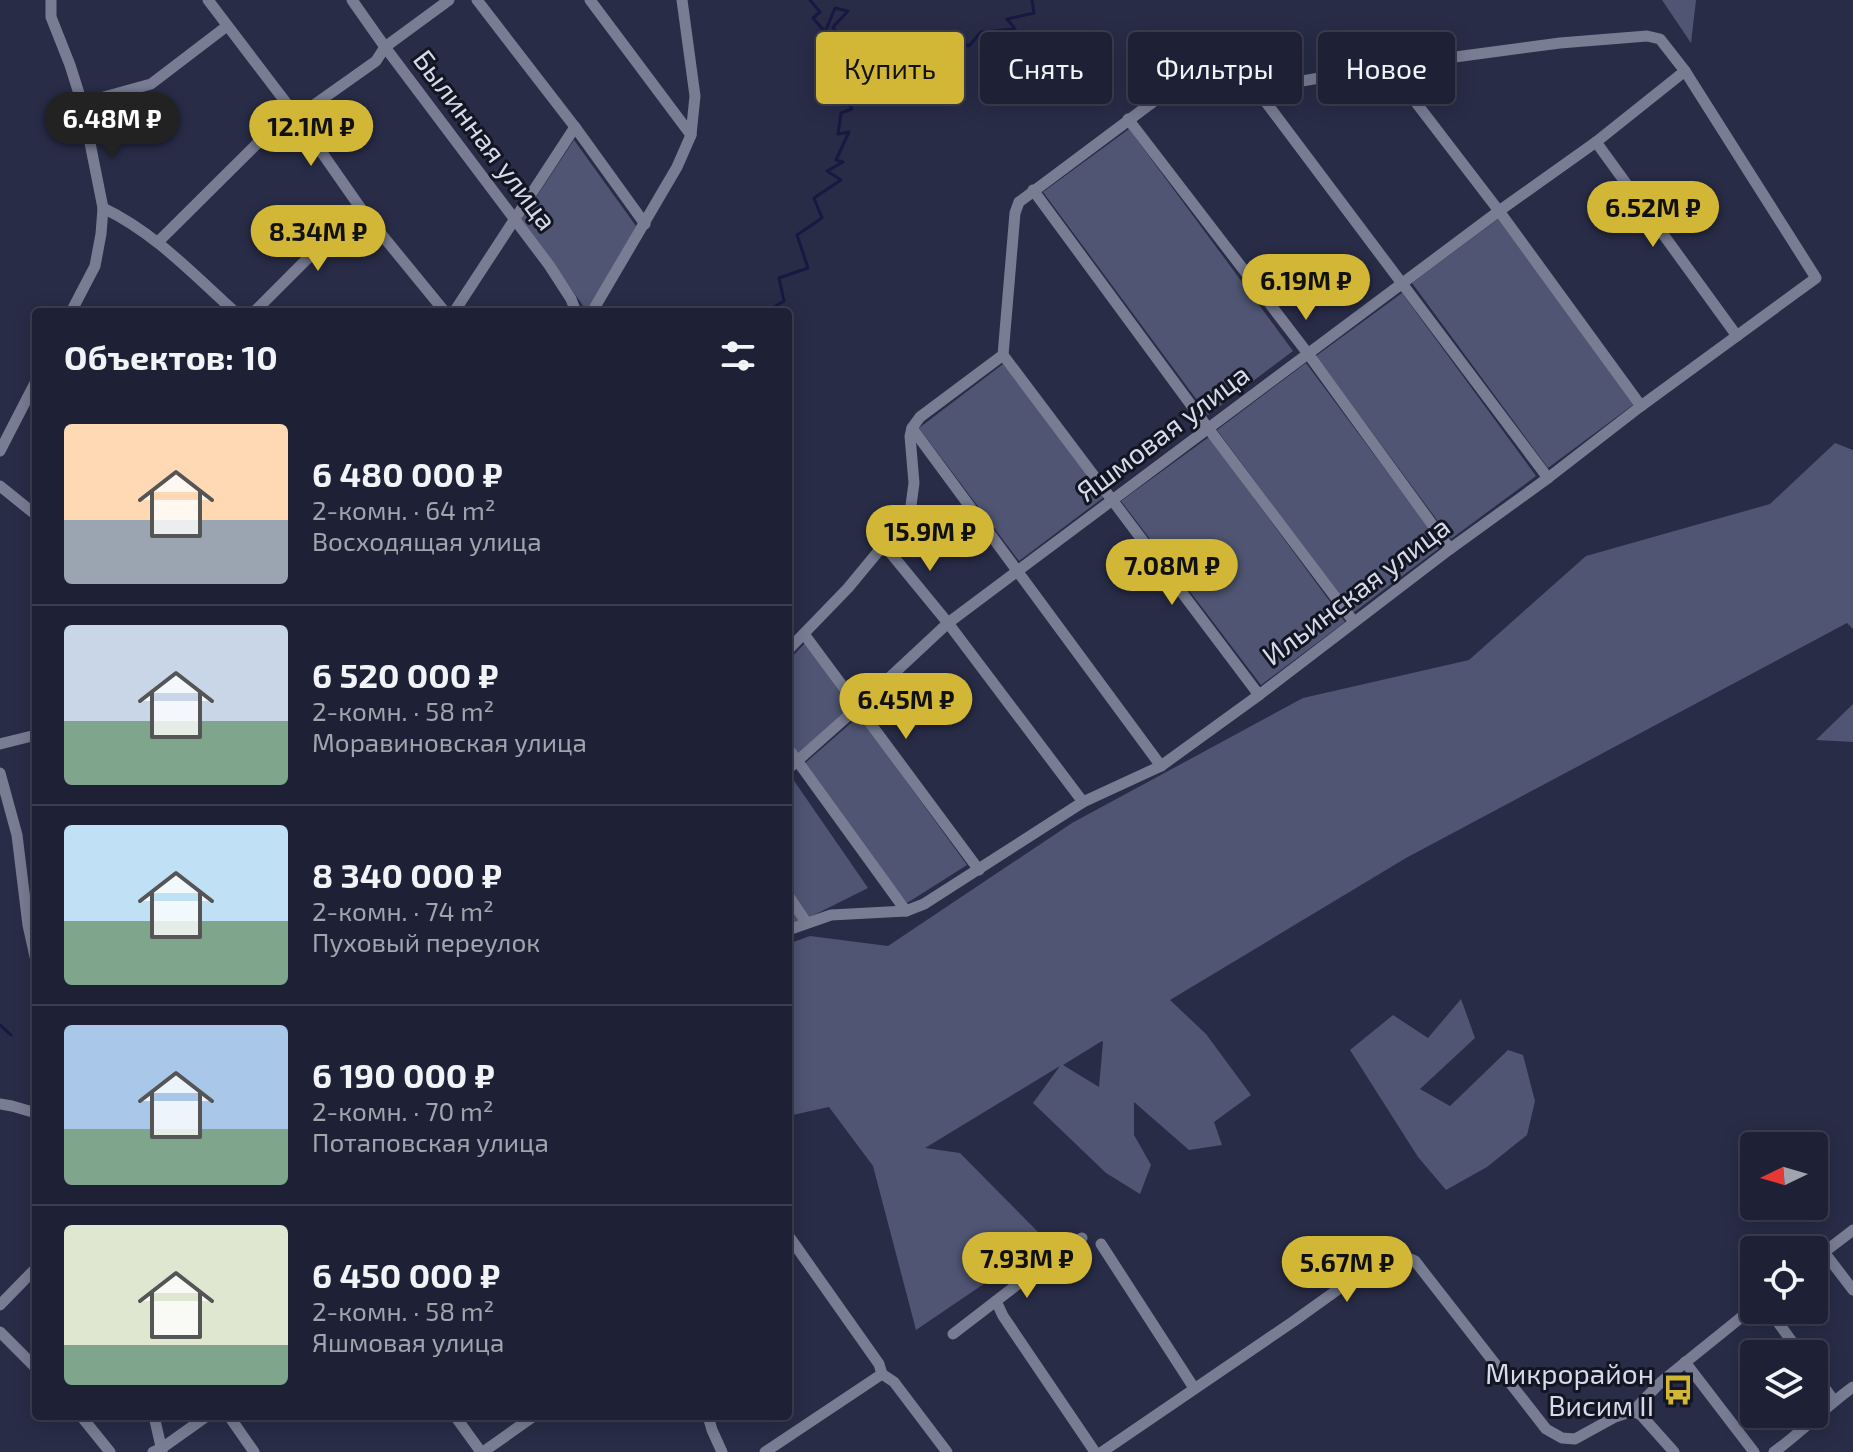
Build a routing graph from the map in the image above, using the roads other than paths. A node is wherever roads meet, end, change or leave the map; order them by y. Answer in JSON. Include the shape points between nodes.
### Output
{"nodes":[{"id":1,"x":51,"y":0,"type":"edge"},
{"id":2,"x":208,"y":0,"type":"edge"},
{"id":3,"x":352,"y":0,"type":"edge"},
{"id":4,"x":449,"y":0,"type":"edge"},
{"id":5,"x":477,"y":0,"type":"edge"},
{"id":6,"x":590,"y":0,"type":"edge"},
{"id":7,"x":682,"y":0,"type":"edge"},
{"id":8,"x":227,"y":26,"type":"junction"},
{"id":9,"x":385,"y":47,"type":"junction"},
{"id":10,"x":1455,"y":57,"type":"edge"},
{"id":11,"x":1685,"y":71,"type":"junction"},
{"id":12,"x":82,"y":103,"type":"junction"},
{"id":13,"x":1150,"y":104,"type":"edge"},
{"id":14,"x":1267,"y":104,"type":"edge"},
{"id":15,"x":1417,"y":104,"type":"edge"},
{"id":16,"x":297,"y":117,"type":"junction"},
{"id":17,"x":1128,"y":119,"type":"junction"},
{"id":18,"x":575,"y":127,"type":"junction"},
{"id":19,"x":691,"y":135,"type":"junction"},
{"id":20,"x":1596,"y":142,"type":"junction"},
{"id":21,"x":1033,"y":190,"type":"junction"},
{"id":22,"x":103,"y":208,"type":"junction"},
{"id":23,"x":1499,"y":211,"type":"junction"},
{"id":24,"x":364,"y":213,"type":"junction"},
{"id":25,"x":514,"y":219,"type":"junction"},
{"id":26,"x":645,"y":224,"type":"junction"},
{"id":27,"x":158,"y":242,"type":"junction"},
{"id":28,"x":1402,"y":284,"type":"junction"},
{"id":29,"x":73,"y":308,"type":"edge"},
{"id":30,"x":231,"y":308,"type":"edge"},
{"id":31,"x":258,"y":308,"type":"edge"},
{"id":32,"x":442,"y":308,"type":"edge"},
{"id":33,"x":457,"y":308,"type":"edge"},
{"id":34,"x":574,"y":308,"type":"edge"},
{"id":35,"x":594,"y":308,"type":"edge"},
{"id":36,"x":1737,"y":336,"type":"junction"},
{"id":37,"x":1003,"y":355,"type":"junction"},
{"id":38,"x":1309,"y":355,"type":"junction"},
{"id":39,"x":32,"y":389,"type":"edge"},
{"id":40,"x":1641,"y":406,"type":"junction"},
{"id":41,"x":912,"y":428,"type":"junction"},
{"id":42,"x":1208,"y":428,"type":"junction"},
{"id":43,"x":0,"y":451,"type":"edge"},
{"id":44,"x":1548,"y":478,"type":"junction"},
{"id":45,"x":0,"y":486,"type":"edge"},
{"id":46,"x":1113,"y":499,"type":"junction"},
{"id":47,"x":32,"y":512,"type":"edge"},
{"id":48,"x":884,"y":545,"type":"junction"},
{"id":49,"x":1450,"y":549,"type":"junction"},
{"id":50,"x":1017,"y":571,"type":"junction"},
{"id":51,"x":1354,"y":622,"type":"junction"},
{"id":52,"x":948,"y":623,"type":"junction"},
{"id":53,"x":804,"y":634,"type":"junction"},
{"id":54,"x":792,"y":646,"type":"edge"},
{"id":55,"x":1259,"y":695,"type":"junction"},
{"id":56,"x":859,"y":706,"type":"junction"},
{"id":57,"x":32,"y":736,"type":"edge"},
{"id":58,"x":0,"y":744,"type":"edge"},
{"id":59,"x":793,"y":766,"type":"edge"},
{"id":60,"x":1161,"y":766,"type":"junction"},
{"id":61,"x":0,"y":773,"type":"edge"},
{"id":62,"x":1083,"y":802,"type":"junction"},
{"id":63,"x":979,"y":870,"type":"junction"},
{"id":64,"x":792,"y":901,"type":"edge"},
{"id":65,"x":906,"y":911,"type":"junction"},
{"id":66,"x":806,"y":922,"type":"junction"},
{"id":67,"x":792,"y":928,"type":"edge"},
{"id":68,"x":32,"y":943,"type":"edge"},
{"id":69,"x":0,"y":1104,"type":"edge"},
{"id":70,"x":32,"y":1112,"type":"edge"},
{"id":71,"x":1853,"y":1230,"type":"edge"},
{"id":72,"x":1082,"y":1238,"type":"dead end"},
{"id":73,"x":1101,"y":1244,"type":"dead end"},
{"id":74,"x":1828,"y":1249,"type":"edge"},
{"id":75,"x":792,"y":1250,"type":"edge"},
{"id":76,"x":1828,"y":1257,"type":"edge"},
{"id":77,"x":32,"y":1272,"type":"edge"},
{"id":78,"x":1853,"y":1290,"type":"edge"},
{"id":79,"x":996,"y":1301,"type":"junction"},
{"id":80,"x":0,"y":1305,"type":"edge"},
{"id":81,"x":1740,"y":1318,"type":"edge"},
{"id":82,"x":0,"y":1332,"type":"edge"},
{"id":83,"x":953,"y":1334,"type":"dead end"},
{"id":84,"x":1685,"y":1362,"type":"junction"},
{"id":85,"x":32,"y":1364,"type":"edge"},
{"id":86,"x":882,"y":1374,"type":"junction"},
{"id":87,"x":1853,"y":1387,"type":"edge"},
{"id":88,"x":1194,"y":1388,"type":"junction"},
{"id":89,"x":1828,"y":1393,"type":"edge"},
{"id":90,"x":1834,"y":1401,"type":"junction"},
{"id":91,"x":1633,"y":1411,"type":"junction"},
{"id":92,"x":84,"y":1420,"type":"edge"},
{"id":93,"x":155,"y":1420,"type":"edge"},
{"id":94,"x":202,"y":1420,"type":"edge"},
{"id":95,"x":232,"y":1420,"type":"edge"},
{"id":96,"x":458,"y":1420,"type":"edge"},
{"id":97,"x":528,"y":1420,"type":"edge"},
{"id":98,"x":710,"y":1420,"type":"edge"},
{"id":99,"x":159,"y":1451,"type":"edge"},
{"id":100,"x":110,"y":1452,"type":"edge"},
{"id":101,"x":254,"y":1452,"type":"edge"},
{"id":102,"x":482,"y":1452,"type":"edge"},
{"id":103,"x":722,"y":1452,"type":"edge"},
{"id":104,"x":765,"y":1452,"type":"edge"},
{"id":105,"x":947,"y":1452,"type":"edge"},
{"id":106,"x":1095,"y":1452,"type":"edge"},
{"id":107,"x":1102,"y":1452,"type":"edge"},
{"id":108,"x":1674,"y":1452,"type":"edge"},
{"id":109,"x":1754,"y":1452,"type":"edge"},
{"id":110,"x":1774,"y":1452,"type":"edge"}],
"edges":[{"from":1,"to":12,"type":"street","via":[[51,17]]},
{"from":2,"to":8,"type":"street"},
{"from":3,"to":9,"type":"street","name":"Былинная улица"},
{"from":4,"to":9,"type":"street"},
{"from":5,"to":18,"type":"street"},
{"from":6,"to":19,"type":"street"},
{"from":7,"to":19,"type":"street","via":[[695,96]]},
{"from":8,"to":12,"type":"street","via":[[151,84]]},
{"from":8,"to":16,"type":"street"},
{"from":9,"to":16,"type":"street","via":[[376,61]]},
{"from":9,"to":25,"type":"street","name":"Былинная улица"},
{"from":10,"to":11,"type":"street","via":[[1647,36],[1660,39]]},
{"from":11,"to":20,"type":"street","name":"Яшмовая улица"},
{"from":11,"to":36,"type":"street","name":"Ильинская улица","via":[[1816,278]]},
{"from":12,"to":22,"type":"street"},
{"from":13,"to":17,"type":"street"},
{"from":14,"to":28,"type":"street"},
{"from":15,"to":23,"type":"street"},
{"from":16,"to":24,"type":"street"},
{"from":16,"to":27,"type":"street","via":[[273,128]]},
{"from":17,"to":21,"type":"street"},
{"from":17,"to":38,"type":"street"},
{"from":18,"to":25,"type":"street"},
{"from":18,"to":26,"type":"street"},
{"from":19,"to":26,"type":"street"},
{"from":20,"to":23,"type":"street","name":"Яшмовая улица"},
{"from":20,"to":36,"type":"street"},
{"from":21,"to":37,"type":"street","via":[[1015,213]]},
{"from":21,"to":42,"type":"street"},
{"from":22,"to":27,"type":"street"},
{"from":22,"to":29,"type":"street","via":[[95,266]]},
{"from":23,"to":28,"type":"street","name":"Яшмовая улица"},
{"from":23,"to":40,"type":"street"},
{"from":24,"to":31,"type":"street"},
{"from":24,"to":32,"type":"street"},
{"from":25,"to":33,"type":"street"},
{"from":25,"to":34,"type":"street","name":"Былинная улица"},
{"from":26,"to":35,"type":"street"},
{"from":27,"to":30,"type":"street"},
{"from":28,"to":38,"type":"street","name":"Яшмовая улица"},
{"from":28,"to":44,"type":"street"},
{"from":36,"to":40,"type":"street","name":"Ильинская улица"},
{"from":37,"to":41,"type":"street"},
{"from":37,"to":46,"type":"street"},
{"from":38,"to":42,"type":"street","name":"Яшмовая улица"},
{"from":38,"to":49,"type":"street"},
{"from":39,"to":43,"type":"street"},
{"from":40,"to":44,"type":"street","name":"Ильинская улица"},
{"from":41,"to":48,"type":"street","via":[[910,513]]},
{"from":41,"to":50,"type":"street"},
{"from":42,"to":46,"type":"street","name":"Яшмовая улица"},
{"from":42,"to":51,"type":"street"},
{"from":44,"to":49,"type":"street","name":"Ильинская улица"},
{"from":45,"to":47,"type":"street"},
{"from":46,"to":50,"type":"street","name":"Яшмовая улица"},
{"from":46,"to":55,"type":"street"},
{"from":48,"to":52,"type":"street"},
{"from":48,"to":53,"type":"street"},
{"from":49,"to":51,"type":"street","name":"Ильинская улица"},
{"from":50,"to":52,"type":"street","name":"Яшмовая улица"},
{"from":50,"to":60,"type":"street"},
{"from":51,"to":55,"type":"street","name":"Ильинская улица"},
{"from":52,"to":56,"type":"street","name":"Яшмовая улица"},
{"from":52,"to":62,"type":"street"},
{"from":53,"to":54,"type":"street"},
{"from":53,"to":56,"type":"street"},
{"from":55,"to":60,"type":"street","name":"Ильинская улица"},
{"from":56,"to":59,"type":"street","name":"Яшмовая улица"},
{"from":56,"to":63,"type":"street"},
{"from":57,"to":58,"type":"street"},
{"from":59,"to":65,"type":"street"},
{"from":60,"to":62,"type":"street","name":"Ильинская улица"},
{"from":61,"to":68,"type":"street","via":[[17,835]]},
{"from":62,"to":63,"type":"street","name":"Ильинская улица"},
{"from":63,"to":65,"type":"street","name":"Ильинская улица"},
{"from":64,"to":66,"type":"street"},
{"from":65,"to":66,"type":"street","via":[[831,915]]},
{"from":66,"to":67,"type":"street"},
{"from":69,"to":70,"type":"street"},
{"from":71,"to":74,"type":"street"},
{"from":72,"to":79,"type":"street"},
{"from":73,"to":88,"type":"street"},
{"from":75,"to":86,"type":"street"},
{"from":76,"to":78,"type":"street"},
{"from":77,"to":80,"type":"street"},
{"from":79,"to":83,"type":"street"},
{"from":79,"to":106,"type":"street"},
{"from":81,"to":84,"type":"street"},
{"from":82,"to":85,"type":"street"},
{"from":84,"to":91,"type":"street"},
{"from":84,"to":109,"type":"street"},
{"from":86,"to":104,"type":"street"},
{"from":86,"to":105,"type":"street","via":[[894,1382]]},
{"from":87,"to":90,"type":"street"},
{"from":88,"to":91,"type":"street","via":[[1383,1257],[1394,1255],[1415,1261],[1555,1435],[1575,1439]]},
{"from":88,"to":107,"type":"street"},
{"from":89,"to":90,"type":"street"},
{"from":90,"to":110,"type":"street"},
{"from":91,"to":108,"type":"street"},
{"from":92,"to":100,"type":"street"},
{"from":93,"to":99,"type":"street"},
{"from":94,"to":99,"type":"street"},
{"from":95,"to":101,"type":"street"},
{"from":96,"to":102,"type":"street"},
{"from":97,"to":102,"type":"street"},
{"from":98,"to":103,"type":"street"}]}
